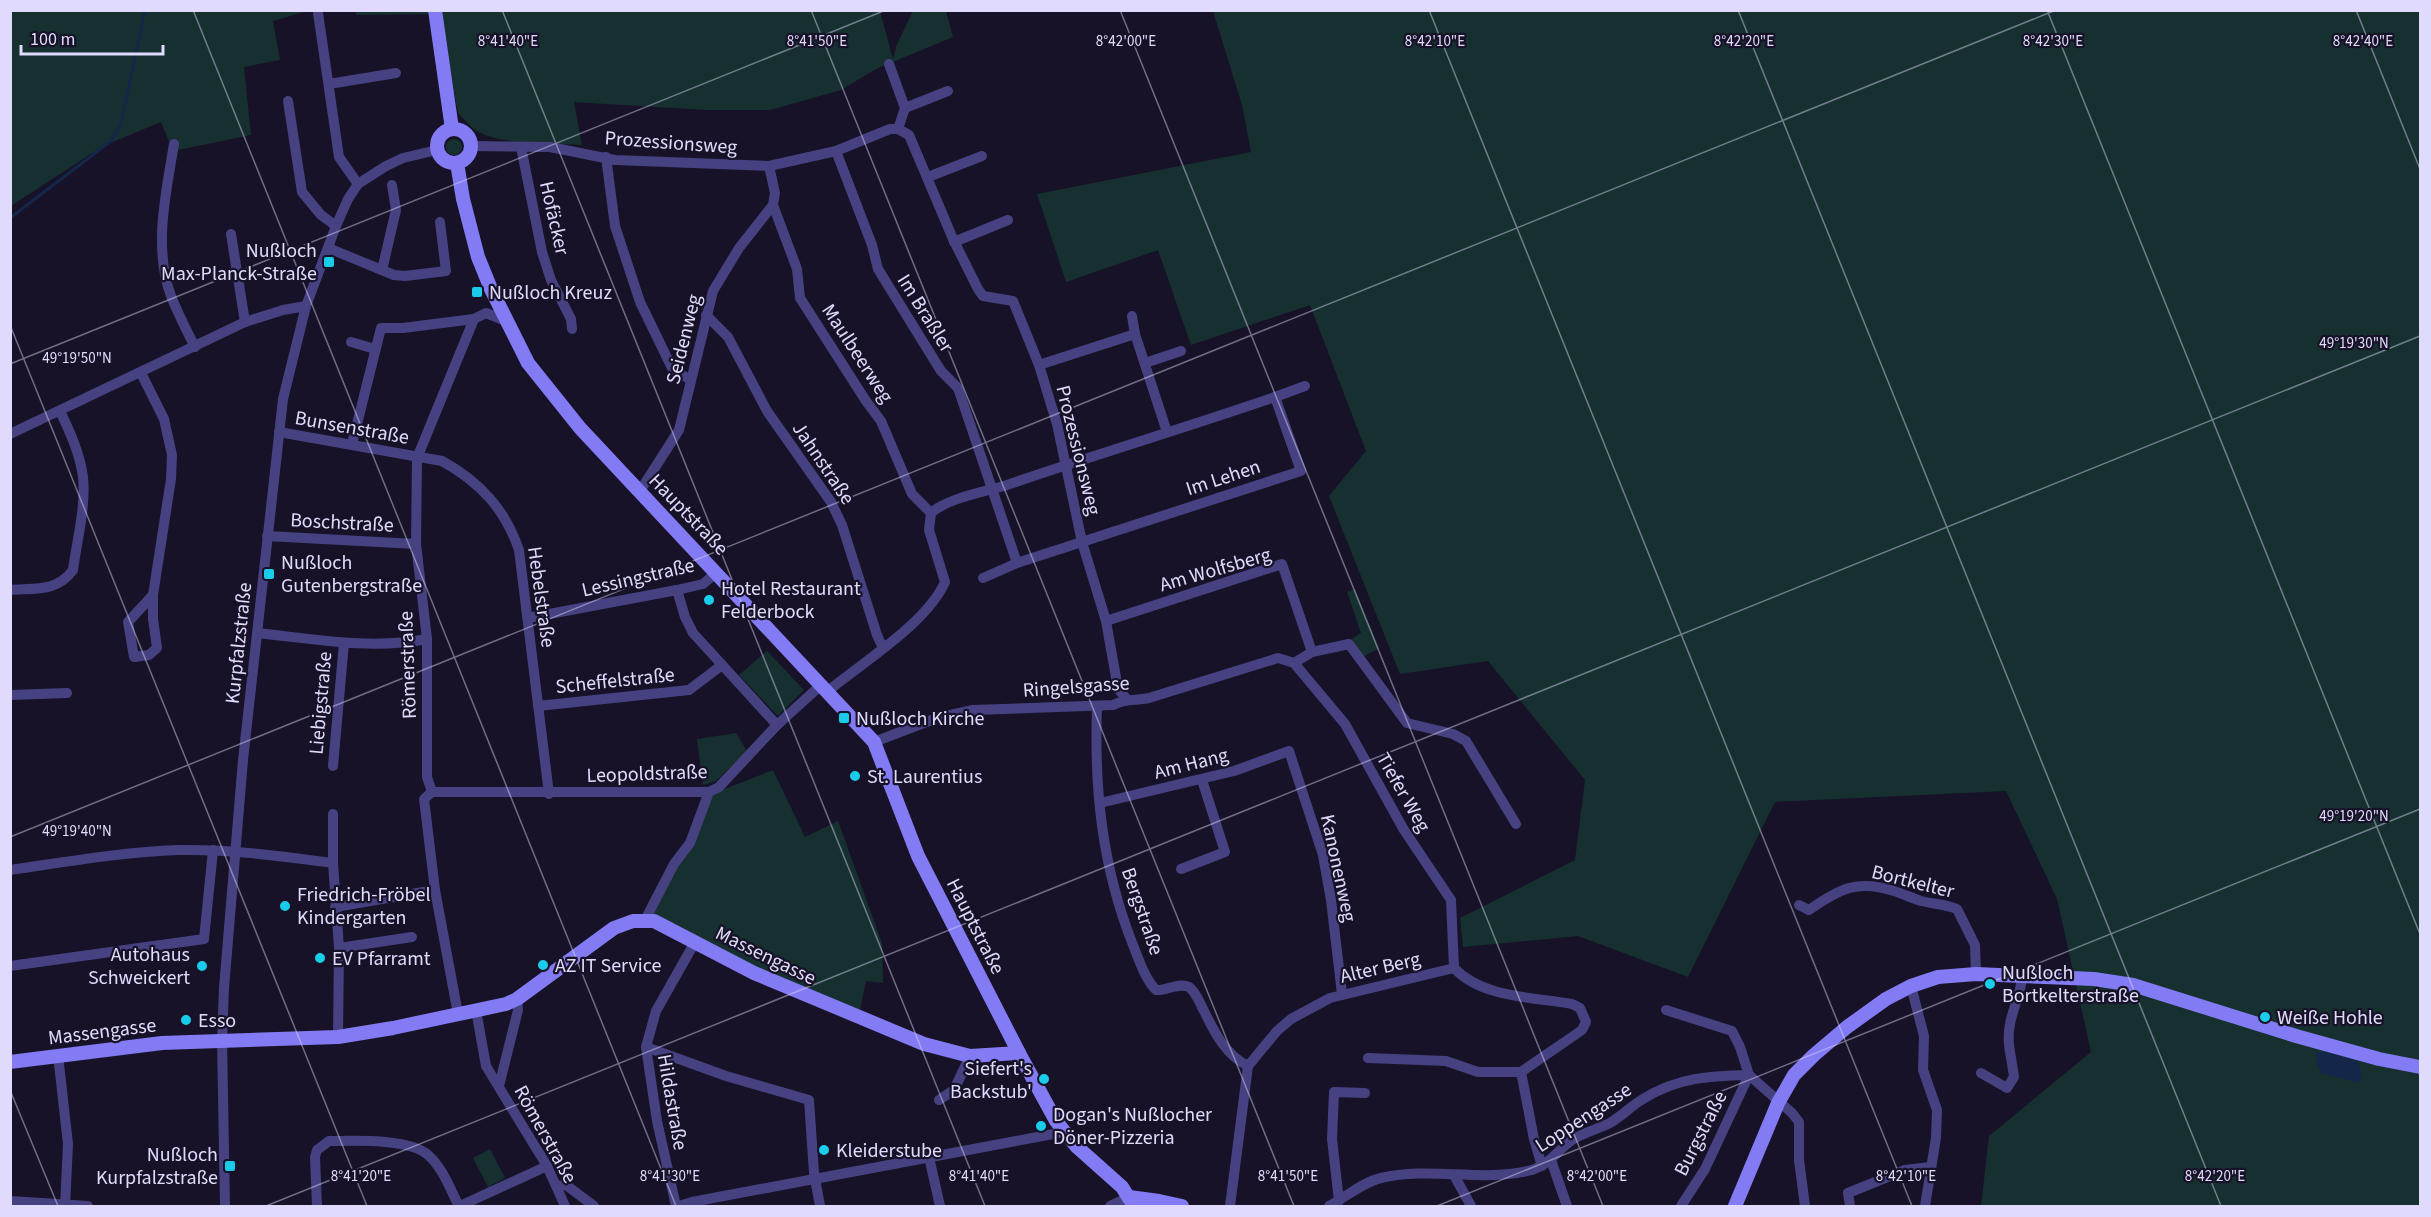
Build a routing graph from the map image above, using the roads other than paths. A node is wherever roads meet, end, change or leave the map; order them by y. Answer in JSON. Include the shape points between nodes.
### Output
{"nodes":[{"id":1,"x":435,"y":10,"type":"edge"},
{"id":2,"x":318,"y":13,"type":"dead end"},
{"id":3,"x":889,"y":64,"type":"dead end"},
{"id":4,"x":396,"y":73,"type":"dead end"},
{"id":5,"x":328,"y":84,"type":"junction"},
{"id":6,"x":948,"y":91,"type":"dead end"},
{"id":7,"x":288,"y":101,"type":"dead end"},
{"id":8,"x":905,"y":108,"type":"junction"},
{"id":9,"x":452,"y":129,"type":"junction"},
{"id":10,"x":898,"y":129,"type":"junction"},
{"id":11,"x":174,"y":144,"type":"dead end"},
{"id":12,"x":471,"y":146,"type":"junction"},
{"id":13,"x":521,"y":147,"type":"junction"},
{"id":14,"x":437,"y":150,"type":"junction"},
{"id":15,"x":836,"y":151,"type":"junction"},
{"id":16,"x":982,"y":156,"type":"dead end"},
{"id":17,"x":606,"y":157,"type":"junction"},
{"id":18,"x":457,"y":163,"type":"junction"},
{"id":19,"x":769,"y":166,"type":"junction"},
{"id":20,"x":928,"y":177,"type":"junction"},
{"id":21,"x":358,"y":184,"type":"junction"},
{"id":22,"x":392,"y":184,"type":"dead end"},
{"id":23,"x":773,"y":204,"type":"junction"},
{"id":24,"x":1008,"y":220,"type":"dead end"},
{"id":25,"x":440,"y":222,"type":"dead end"},
{"id":26,"x":336,"y":226,"type":"junction"},
{"id":27,"x":231,"y":234,"type":"dead end"},
{"id":28,"x":954,"y":242,"type":"junction"},
{"id":29,"x":328,"y":248,"type":"junction"},
{"id":30,"x":382,"y":270,"type":"junction"},
{"id":31,"x":306,"y":306,"type":"junction"},
{"id":32,"x":706,"y":315,"type":"junction"},
{"id":33,"x":1132,"y":316,"type":"dead end"},
{"id":34,"x":474,"y":319,"type":"junction"},
{"id":35,"x":506,"y":321,"type":"junction"},
{"id":36,"x":245,"y":322,"type":"junction"},
{"id":37,"x":572,"y":329,"type":"dead end"},
{"id":38,"x":1135,"y":334,"type":"junction"},
{"id":39,"x":351,"y":342,"type":"dead end"},
{"id":40,"x":195,"y":348,"type":"junction"},
{"id":41,"x":375,"y":349,"type":"junction"},
{"id":42,"x":1181,"y":351,"type":"dead end"},
{"id":43,"x":1145,"y":363,"type":"junction"},
{"id":44,"x":1039,"y":365,"type":"junction"},
{"id":45,"x":141,"y":373,"type":"junction"},
{"id":46,"x":691,"y":380,"type":"junction"},
{"id":47,"x":1305,"y":386,"type":"dead end"},
{"id":48,"x":1275,"y":397,"type":"junction"},
{"id":49,"x":60,"y":411,"type":"junction"},
{"id":50,"x":279,"y":432,"type":"junction"},
{"id":51,"x":1167,"y":432,"type":"junction"},
{"id":52,"x":10,"y":434,"type":"edge"},
{"id":53,"x":352,"y":444,"type":"junction"},
{"id":54,"x":417,"y":458,"type":"junction"},
{"id":55,"x":1064,"y":465,"type":"junction"},
{"id":56,"x":990,"y":490,"type":"junction"},
{"id":57,"x":640,"y":491,"type":"junction"},
{"id":58,"x":931,"y":513,"type":"junction"},
{"id":59,"x":267,"y":536,"type":"junction"},
{"id":60,"x":1082,"y":542,"type":"junction"},
{"id":61,"x":416,"y":544,"type":"junction"},
{"id":62,"x":1017,"y":563,"type":"junction"},
{"id":63,"x":717,"y":572,"type":"junction"},
{"id":64,"x":983,"y":578,"type":"dead end"},
{"id":65,"x":10,"y":590,"type":"edge"},
{"id":66,"x":677,"y":590,"type":"junction"},
{"id":67,"x":153,"y":595,"type":"junction"},
{"id":68,"x":528,"y":618,"type":"junction"},
{"id":69,"x":1106,"y":621,"type":"junction"},
{"id":70,"x":258,"y":633,"type":"junction"},
{"id":71,"x":427,"y":639,"type":"junction"},
{"id":72,"x":344,"y":643,"type":"junction"},
{"id":73,"x":883,"y":648,"type":"junction"},
{"id":74,"x":1312,"y":652,"type":"junction"},
{"id":75,"x":1294,"y":663,"type":"junction"},
{"id":76,"x":722,"y":665,"type":"junction"},
{"id":77,"x":824,"y":688,"type":"junction"},
{"id":78,"x":68,"y":693,"type":"dead end"},
{"id":79,"x":10,"y":695,"type":"edge"},
{"id":80,"x":1126,"y":698,"type":"junction"},
{"id":81,"x":538,"y":706,"type":"junction"},
{"id":82,"x":1097,"y":706,"type":"junction"},
{"id":83,"x":777,"y":725,"type":"junction"},
{"id":84,"x":874,"y":742,"type":"junction"},
{"id":85,"x":1289,"y":751,"type":"joint"},
{"id":86,"x":333,"y":766,"type":"dead end"},
{"id":87,"x":1202,"y":780,"type":"junction"},
{"id":88,"x":432,"y":792,"type":"junction"},
{"id":89,"x":709,"y":792,"type":"junction"},
{"id":90,"x":549,"y":794,"type":"junction"},
{"id":91,"x":1100,"y":803,"type":"junction"},
{"id":92,"x":333,"y":814,"type":"dead end"},
{"id":93,"x":1516,"y":825,"type":"dead end"},
{"id":94,"x":213,"y":850,"type":"junction"},
{"id":95,"x":235,"y":851,"type":"junction"},
{"id":96,"x":333,"y":863,"type":"junction"},
{"id":97,"x":1181,"y":869,"type":"dead end"},
{"id":98,"x":10,"y":870,"type":"edge"},
{"id":99,"x":435,"y":891,"type":"junction"},
{"id":100,"x":1799,"y":905,"type":"dead end"},
{"id":101,"x":334,"y":907,"type":"junction"},
{"id":102,"x":645,"y":920,"type":"junction"},
{"id":103,"x":412,"y":937,"type":"dead end"},
{"id":104,"x":694,"y":942,"type":"junction"},
{"id":105,"x":339,"y":948,"type":"junction"},
{"id":106,"x":10,"y":966,"type":"edge"},
{"id":107,"x":1454,"y":968,"type":"junction"},
{"id":108,"x":1976,"y":974,"type":"junction"},
{"id":109,"x":2022,"y":977,"type":"junction"},
{"id":110,"x":1911,"y":986,"type":"junction"},
{"id":111,"x":1342,"y":994,"type":"junction"},
{"id":112,"x":517,"y":999,"type":"junction"},
{"id":113,"x":476,"y":1010,"type":"junction"},
{"id":114,"x":1666,"y":1010,"type":"dead end"},
{"id":115,"x":458,"y":1014,"type":"junction"},
{"id":116,"x":338,"y":1037,"type":"junction"},
{"id":117,"x":222,"y":1040,"type":"junction"},
{"id":118,"x":646,"y":1047,"type":"junction"},
{"id":119,"x":1019,"y":1053,"type":"junction"},
{"id":120,"x":58,"y":1055,"type":"junction"},
{"id":121,"x":970,"y":1056,"type":"junction"},
{"id":122,"x":1368,"y":1058,"type":"dead end"},
{"id":123,"x":10,"y":1062,"type":"edge"},
{"id":124,"x":1248,"y":1066,"type":"junction"},
{"id":125,"x":2421,"y":1067,"type":"edge"},
{"id":126,"x":1521,"y":1072,"type":"junction"},
{"id":127,"x":1981,"y":1073,"type":"dead end"},
{"id":128,"x":1749,"y":1075,"type":"junction"},
{"id":129,"x":499,"y":1086,"type":"junction"},
{"id":130,"x":1365,"y":1093,"type":"dead end"},
{"id":131,"x":939,"y":1100,"type":"dead end"},
{"id":132,"x":1778,"y":1103,"type":"junction"},
{"id":133,"x":1064,"y":1132,"type":"junction"},
{"id":134,"x":929,"y":1157,"type":"junction"},
{"id":135,"x":1547,"y":1163,"type":"junction"},
{"id":136,"x":547,"y":1166,"type":"junction"},
{"id":137,"x":1930,"y":1167,"type":"junction"},
{"id":138,"x":1454,"y":1175,"type":"junction"},
{"id":139,"x":814,"y":1179,"type":"junction"},
{"id":140,"x":557,"y":1186,"type":"junction"},
{"id":141,"x":10,"y":1201,"type":"edge"},
{"id":142,"x":1132,"y":1202,"type":"edge"},
{"id":143,"x":1334,"y":1204,"type":"edge"},
{"id":144,"x":57,"y":1206,"type":"edge"},
{"id":145,"x":88,"y":1206,"type":"edge"},
{"id":146,"x":225,"y":1206,"type":"edge"},
{"id":147,"x":317,"y":1206,"type":"edge"},
{"id":148,"x":459,"y":1206,"type":"edge"},
{"id":149,"x":565,"y":1206,"type":"edge"},
{"id":150,"x":594,"y":1206,"type":"edge"},
{"id":151,"x":678,"y":1206,"type":"edge"},
{"id":152,"x":819,"y":1206,"type":"edge"},
{"id":153,"x":940,"y":1206,"type":"edge"},
{"id":154,"x":1110,"y":1206,"type":"edge"},
{"id":155,"x":1182,"y":1206,"type":"edge"},
{"id":156,"x":1230,"y":1206,"type":"edge"},
{"id":157,"x":1471,"y":1206,"type":"edge"},
{"id":158,"x":1568,"y":1206,"type":"edge"},
{"id":159,"x":1681,"y":1206,"type":"edge"},
{"id":160,"x":1734,"y":1206,"type":"edge"},
{"id":161,"x":1805,"y":1206,"type":"edge"},
{"id":162,"x":1850,"y":1206,"type":"edge"},
{"id":163,"x":1925,"y":1206,"type":"edge"}],
"edges":[{"from":1,"to":9,"type":"main road"},
{"from":2,"to":5,"type":"street"},
{"from":3,"to":8,"type":"street"},
{"from":4,"to":5,"type":"street"},
{"from":5,"to":21,"type":"street","via":[[339,157]]},
{"from":6,"to":8,"type":"street"},
{"from":7,"to":26,"type":"street","via":[[302,192]]},
{"from":8,"to":10,"type":"street"},
{"from":9,"to":12,"type":"main road","via":[[465,133]]},
{"from":9,"to":14,"type":"main road","via":[[441,135]]},
{"from":10,"to":15,"type":"street","name":"Prozessionsweg"},
{"from":10,"to":20,"type":"street","name":"Prozessionsweg","via":[[909,135]]},
{"from":11,"to":40,"type":"street","via":[[162,233],[164,267],[171,295]]},
{"from":12,"to":13,"type":"street","name":"Prozessionsweg"},
{"from":12,"to":18,"type":"main road","via":[[467,157]]},
{"from":13,"to":17,"type":"street","name":"Prozessionsweg","via":[[568,149]]},
{"from":13,"to":37,"type":"street","name":"Hofäcker","via":[[542,252]]},
{"from":14,"to":18,"type":"main road","via":[[446,162]]},
{"from":14,"to":21,"type":"street","name":"Kurpfalzstraße","via":[[403,158]]},
{"from":15,"to":19,"type":"street","name":"Prozessionsweg"},
{"from":15,"to":56,"type":"street","name":"Im Braßler","via":[[878,269],[941,371],[958,388]]},
{"from":16,"to":20,"type":"street"},
{"from":17,"to":19,"type":"street","name":"Prozessionsweg"},
{"from":17,"to":46,"type":"street","via":[[615,226],[640,302],[673,370]]},
{"from":18,"to":35,"type":"main road","name":"Hauptstraße","via":[[478,257]]},
{"from":19,"to":23,"type":"street","via":[[775,193]]},
{"from":20,"to":28,"type":"street","name":"Prozessionsweg"},
{"from":21,"to":26,"type":"street","name":"Kurpfalzstraße"},
{"from":22,"to":30,"type":"street","via":[[396,210]]},
{"from":23,"to":32,"type":"street","name":"Seidenweg","via":[[734,256],[713,291]]},
{"from":23,"to":58,"type":"street","name":"Maulbeerweg","via":[[797,269],[800,298],[881,421],[912,494]]},
{"from":24,"to":28,"type":"street"},
{"from":25,"to":30,"type":"street","via":[[446,271],[405,276]]},
{"from":26,"to":29,"type":"street","name":"Kurpfalzstraße"},
{"from":27,"to":36,"type":"street"},
{"from":28,"to":44,"type":"street","name":"Prozessionsweg","via":[[983,296],[1013,301]]},
{"from":29,"to":30,"type":"street"},
{"from":29,"to":31,"type":"street","name":"Kurpfalzstraße"},
{"from":31,"to":36,"type":"street"},
{"from":31,"to":50,"type":"street","name":"Kurpfalzstraße","via":[[283,399]]},
{"from":32,"to":46,"type":"street","name":"Seidenweg"},
{"from":32,"to":73,"type":"street","name":"Jahnstraße","via":[[728,337],[767,411],[831,502]]},
{"from":33,"to":38,"type":"street"},
{"from":34,"to":35,"type":"street","via":[[486,313]]},
{"from":34,"to":41,"type":"street","via":[[381,328]]},
{"from":34,"to":54,"type":"street","name":"Römerstraße"},
{"from":35,"to":57,"type":"main road","name":"Hauptstraße","via":[[528,363],[553,396]]},
{"from":36,"to":40,"type":"street"},
{"from":38,"to":43,"type":"street"},
{"from":38,"to":44,"type":"street"},
{"from":39,"to":41,"type":"street"},
{"from":40,"to":45,"type":"street"},
{"from":41,"to":53,"type":"street"},
{"from":42,"to":43,"type":"street"},
{"from":43,"to":51,"type":"street"},
{"from":44,"to":55,"type":"street","name":"Prozessionsweg","via":[[1057,424]]},
{"from":45,"to":49,"type":"street"},
{"from":45,"to":67,"type":"street","via":[[164,419],[171,455],[171,479]]},
{"from":46,"to":57,"type":"street","name":"Seidenweg","via":[[679,430]]},
{"from":47,"to":48,"type":"street"},
{"from":48,"to":51,"type":"street"},
{"from":48,"to":60,"type":"street","name":"Im Lehen","via":[[1300,471]]},
{"from":49,"to":52,"type":"street"},
{"from":49,"to":65,"type":"street","via":[[74,441],[83,475],[73,570],[56,586]]},
{"from":50,"to":53,"type":"street","name":"Bunsenstraße"},
{"from":50,"to":59,"type":"street","name":"Kurpfalzstraße"},
{"from":51,"to":55,"type":"street"},
{"from":53,"to":54,"type":"street","name":"Bunsenstraße"},
{"from":54,"to":61,"type":"street","name":"Römerstraße"},
{"from":54,"to":68,"type":"street","name":"Hebelstraße","via":[[442,461],[461,471],[483,489],[505,517],[519,550]]},
{"from":55,"to":56,"type":"street"},
{"from":55,"to":60,"type":"street","name":"Prozessionsweg"},
{"from":56,"to":58,"type":"street"},
{"from":56,"to":62,"type":"street","name":"Im Braßler"},
{"from":57,"to":63,"type":"main road","name":"Hauptstraße"},
{"from":58,"to":73,"type":"street","via":[[929,530],[945,582],[935,600]]},
{"from":59,"to":61,"type":"street","name":"Boschstraße"},
{"from":59,"to":70,"type":"street","name":"Kurpfalzstraße"},
{"from":60,"to":62,"type":"street"},
{"from":60,"to":69,"type":"street","name":"Prozessionsweg"},
{"from":61,"to":71,"type":"street","name":"Römerstraße"},
{"from":62,"to":64,"type":"street"},
{"from":63,"to":66,"type":"street","name":"Lessingstraße","via":[[703,584]]},
{"from":63,"to":77,"type":"main road","name":"Hauptstraße"},
{"from":66,"to":68,"type":"street","name":"Lessingstraße"},
{"from":66,"to":76,"type":"street","via":[[693,633]]},
{"from":67,"to":67,"type":"street","via":[[157,648],[149,656],[134,657],[128,622]]},
{"from":68,"to":81,"type":"street","name":"Hebelstraße"},
{"from":69,"to":74,"type":"street","name":"Am Wolfsberg","via":[[1282,564]]},
{"from":69,"to":80,"type":"street","name":"Prozessionsweg","via":[[1117,683]]},
{"from":70,"to":72,"type":"street"},
{"from":70,"to":95,"type":"street","name":"Kurpfalzstraße"},
{"from":71,"to":72,"type":"street","via":[[390,645]]},
{"from":71,"to":88,"type":"street","name":"Römerstraße","via":[[428,777]]},
{"from":72,"to":86,"type":"street","name":"Liebigstraße"},
{"from":73,"to":77,"type":"street"},
{"from":74,"to":75,"type":"street"},
{"from":74,"to":93,"type":"street","via":[[1349,644],[1407,723],[1466,741]]},
{"from":75,"to":80,"type":"street","name":"Ringelsgasse","via":[[1278,658],[1149,698]]},
{"from":75,"to":107,"type":"street","name":"Tiefer Weg","via":[[1345,724],[1404,830],[1451,900]]},
{"from":76,"to":81,"type":"street","name":"Scheffelstraße","via":[[689,690]]},
{"from":76,"to":83,"type":"street"},
{"from":77,"to":83,"type":"street","name":"Leopoldstraße"},
{"from":77,"to":84,"type":"main road","name":"Hauptstraße"},
{"from":78,"to":79,"type":"street"},
{"from":80,"to":82,"type":"street","name":"Ringelsgasse","via":[[1113,705]]},
{"from":81,"to":90,"type":"street","name":"Hebelstraße"},
{"from":82,"to":84,"type":"street","name":"Ringelsgasse","via":[[973,710],[937,718]]},
{"from":82,"to":91,"type":"street","name":"Bergstraße","via":[[1095,747]]},
{"from":83,"to":89,"type":"street","name":"Leopoldstraße","via":[[719,787]]},
{"from":84,"to":119,"type":"main road","name":"Hauptstraße","via":[[918,856]]},
{"from":85,"to":87,"type":"street","name":"Am Hang"},
{"from":85,"to":111,"type":"street","name":"Kanonenweg","via":[[1323,855]]},
{"from":87,"to":91,"type":"street","name":"Am Hang"},
{"from":87,"to":97,"type":"street","via":[[1225,852]]},
{"from":88,"to":90,"type":"street","name":"Leopoldstraße"},
{"from":88,"to":99,"type":"street","name":"Römerstraße","via":[[424,800]]},
{"from":89,"to":90,"type":"street","name":"Leopoldstraße"},
{"from":89,"to":102,"type":"street","via":[[690,843],[674,864]]},
{"from":91,"to":124,"type":"street","name":"Bergstraße","via":[[1111,881],[1151,985],[1164,991],[1189,987],[1228,1053]]},
{"from":92,"to":96,"type":"street"},
{"from":94,"to":95,"type":"street"},
{"from":94,"to":98,"type":"street","via":[[118,855]]},
{"from":94,"to":106,"type":"street","via":[[204,939]]},
{"from":95,"to":96,"type":"street"},
{"from":95,"to":117,"type":"street","name":"Kurpfalzstraße"},
{"from":96,"to":101,"type":"street"},
{"from":99,"to":101,"type":"street"},
{"from":99,"to":115,"type":"street","name":"Römerstraße"},
{"from":100,"to":108,"type":"street","name":"Bortkelter","via":[[1809,910],[1837,891],[1863,885],[1957,909],[1976,945]]},
{"from":101,"to":105,"type":"street"},
{"from":102,"to":104,"type":"main road","name":"Massengasse"},
{"from":102,"to":112,"type":"main road","name":"Massengasse","via":[[614,928]]},
{"from":103,"to":105,"type":"street"},
{"from":104,"to":118,"type":"street","name":"Hildastraße","via":[[656,1011]]},
{"from":104,"to":121,"type":"main road","name":"Massengasse","via":[[818,1001],[924,1044]]},
{"from":105,"to":116,"type":"street"},
{"from":107,"to":111,"type":"street","name":"Alter Berg"},
{"from":107,"to":126,"type":"street","via":[[1467,980],[1487,988],[1580,1008],[1586,1022],[1582,1030]]},
{"from":108,"to":109,"type":"main road"},
{"from":108,"to":110,"type":"main road","via":[[1938,977]]},
{"from":109,"to":125,"type":"main road","via":[[2094,979],[2133,985],[2296,1036]]},
{"from":109,"to":127,"type":"street","via":[[2009,1026],[2014,1077],[2007,1088]]},
{"from":110,"to":132,"type":"main road","via":[[1886,999],[1814,1055],[1794,1076]]},
{"from":110,"to":137,"type":"street","via":[[1924,1036],[1923,1070],[1937,1110]]},
{"from":111,"to":124,"type":"street","name":"Alter Berg","via":[[1291,1019]]},
{"from":112,"to":113,"type":"main road","name":"Massengasse"},
{"from":112,"to":129,"type":"street","via":[[518,1010]]},
{"from":113,"to":115,"type":"main road","name":"Massengasse"},
{"from":113,"to":129,"type":"street","name":"Römerstraße","via":[[486,1066]]},
{"from":114,"to":128,"type":"street","via":[[1732,1031]]},
{"from":115,"to":116,"type":"main road","name":"Massengasse"},
{"from":116,"to":117,"type":"main road","name":"Massengasse"},
{"from":117,"to":120,"type":"main road","name":"Massengasse"},
{"from":117,"to":146,"type":"street","name":"Kurpfalzstraße"},
{"from":118,"to":139,"type":"street","via":[[809,1100]]},
{"from":118,"to":151,"type":"street","name":"Hildastraße","via":[[657,1121]]},
{"from":119,"to":121,"type":"main road","name":"Massengasse"},
{"from":119,"to":133,"type":"main road","name":"Hauptstraße"},
{"from":120,"to":123,"type":"main road","name":"Massengasse"},
{"from":120,"to":144,"type":"street","via":[[67,1133]]},
{"from":121,"to":131,"type":"street","via":[[954,1089]]},
{"from":122,"to":126,"type":"street","via":[[1446,1061],[1478,1072]]},
{"from":124,"to":156,"type":"street"},
{"from":126,"to":135,"type":"street","via":[[1534,1139]]},
{"from":128,"to":132,"type":"street"},
{"from":128,"to":135,"type":"street","name":"Loppengasse","via":[[1690,1078],[1643,1098],[1608,1124],[1572,1140]]},
{"from":128,"to":159,"type":"street","name":"Burgstraße","via":[[1705,1169]]},
{"from":129,"to":136,"type":"street","name":"Römerstraße"},
{"from":130,"to":143,"type":"street","via":[[1334,1092]]},
{"from":132,"to":160,"type":"main road"},
{"from":132,"to":161,"type":"street","via":[[1798,1122]]},
{"from":133,"to":134,"type":"street"},
{"from":133,"to":142,"type":"main road","name":"Hauptstraße","via":[[1122,1187]]},
{"from":134,"to":139,"type":"street"},
{"from":134,"to":153,"type":"street"},
{"from":135,"to":138,"type":"street","name":"Loppengasse","via":[[1531,1170]]},
{"from":135,"to":158,"type":"street"},
{"from":136,"to":140,"type":"street","name":"Römerstraße"},
{"from":136,"to":148,"type":"street"},
{"from":137,"to":162,"type":"street","via":[[1905,1170],[1848,1193]]},
{"from":137,"to":163,"type":"street"},
{"from":138,"to":143,"type":"street","name":"Loppengasse","via":[[1402,1175],[1373,1180]]},
{"from":138,"to":157,"type":"street"},
{"from":139,"to":151,"type":"street"},
{"from":139,"to":152,"type":"street"},
{"from":140,"to":149,"type":"street","name":"Römerstraße"},
{"from":140,"to":150,"type":"street","via":[[566,1185]]},
{"from":141,"to":144,"type":"street"},
{"from":142,"to":154,"type":"street"},
{"from":142,"to":155,"type":"main road","via":[[1159,1201]]},
{"from":144,"to":145,"type":"street"},
{"from":147,"to":148,"type":"street","via":[[316,1150],[328,1141],[405,1145],[420,1150],[438,1166]]}]}
